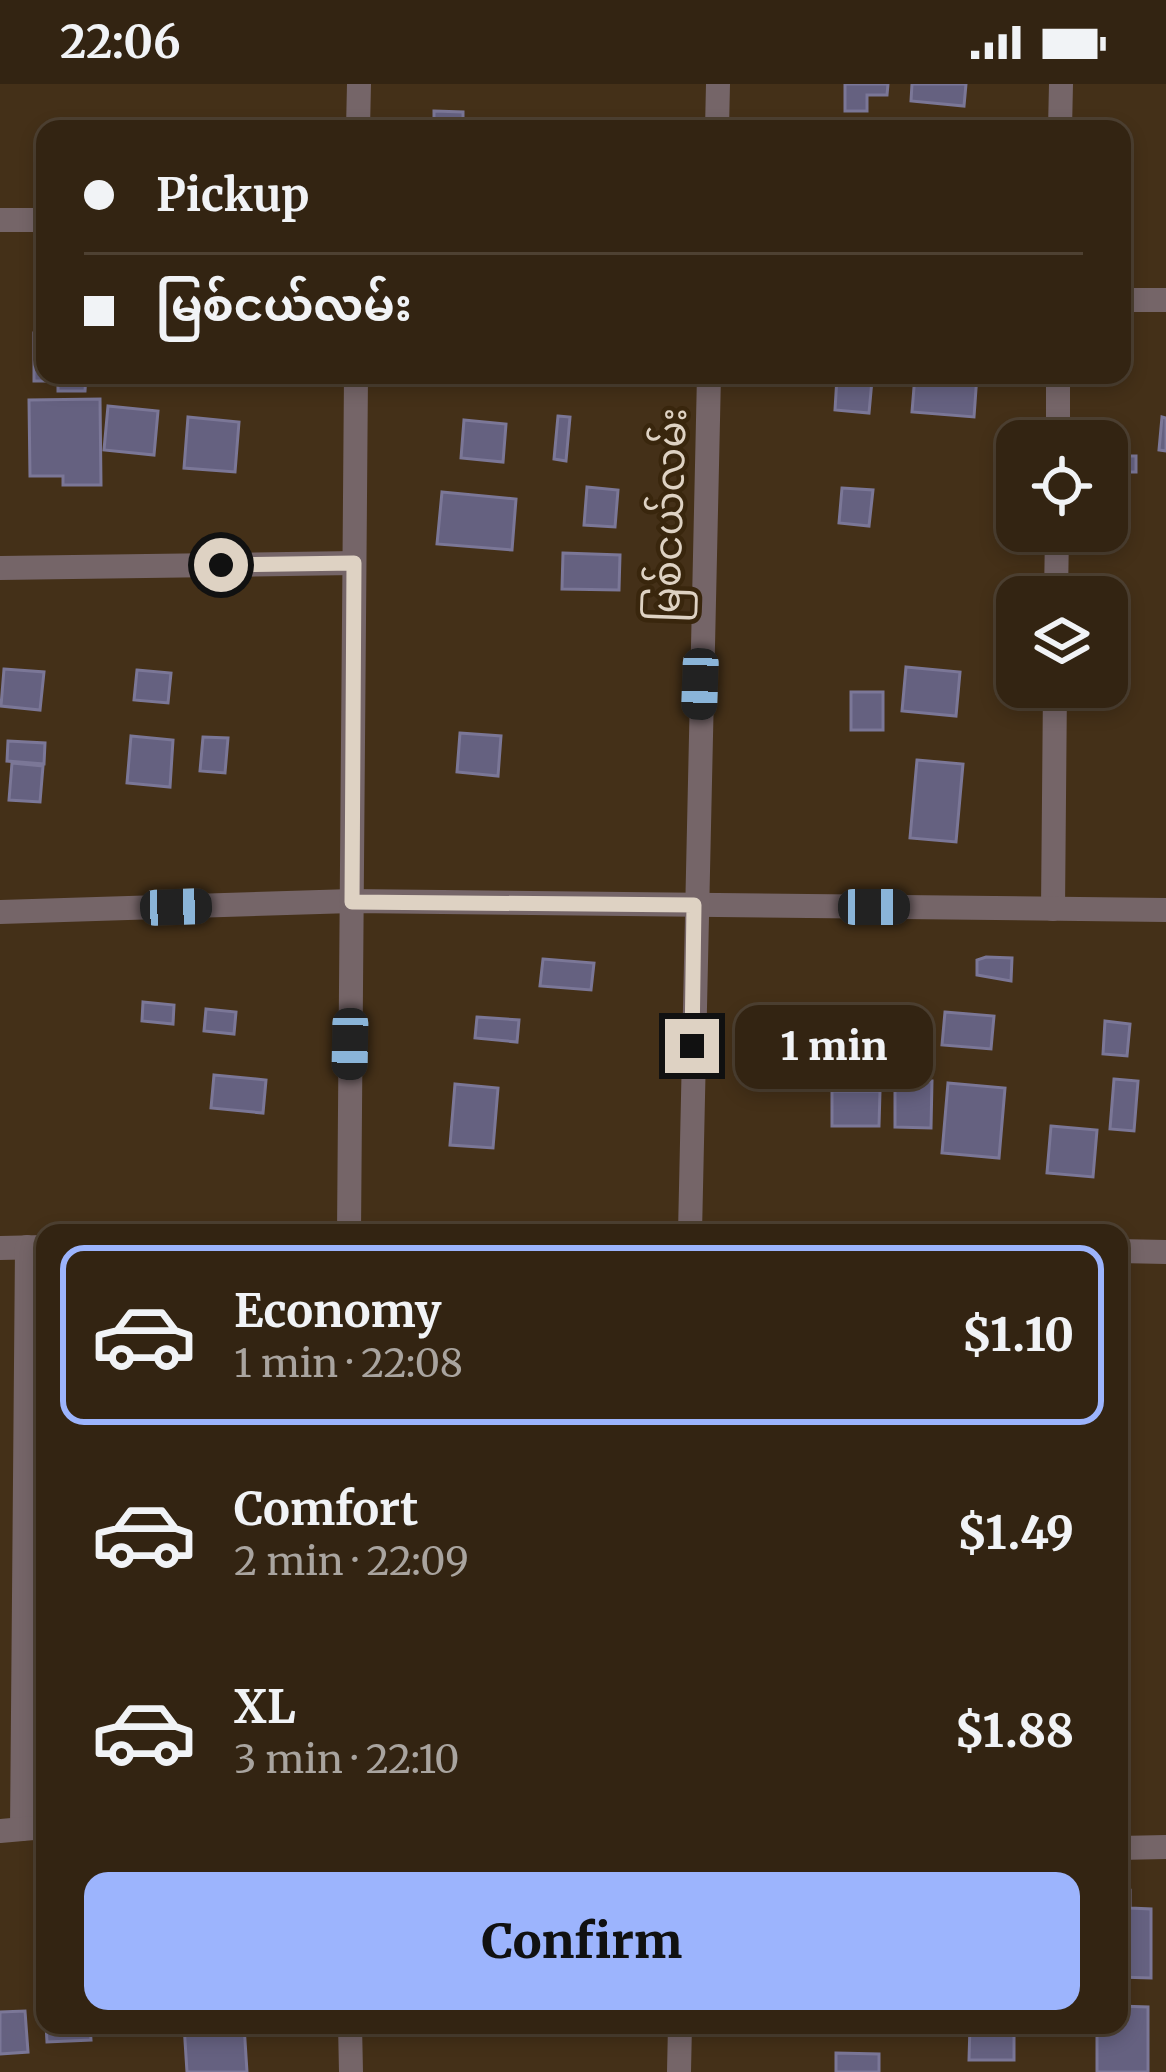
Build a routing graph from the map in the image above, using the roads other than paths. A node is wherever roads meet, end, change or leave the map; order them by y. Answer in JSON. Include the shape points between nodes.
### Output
{"nodes":[{"id":1,"x":358,"y":84,"type":"edge"},
{"id":2,"x":718,"y":84,"type":"edge"},
{"id":3,"x":1060,"y":84,"type":"edge"},
{"id":4,"x":358,"y":120,"type":"edge"},
{"id":5,"x":717,"y":120,"type":"edge"},
{"id":6,"x":1060,"y":120,"type":"edge"},
{"id":7,"x":0,"y":220,"type":"edge"},
{"id":8,"x":36,"y":220,"type":"edge"},
{"id":9,"x":1131,"y":300,"type":"edge"},
{"id":10,"x":1166,"y":300,"type":"edge"},
{"id":11,"x":356,"y":384,"type":"edge"},
{"id":12,"x":710,"y":384,"type":"edge"},
{"id":13,"x":1058,"y":384,"type":"edge"},
{"id":14,"x":1058,"y":420,"type":"edge"},
{"id":15,"x":354,"y":563,"type":"junction"},
{"id":16,"x":0,"y":568,"type":"edge"},
{"id":17,"x":1055,"y":708,"type":"edge"},
{"id":18,"x":352,"y":902,"type":"junction"},
{"id":19,"x":694,"y":905,"type":"junction"},
{"id":20,"x":1053,"y":909,"type":"junction"},
{"id":21,"x":1166,"y":910,"type":"edge"},
{"id":22,"x":0,"y":911,"type":"edge"},
{"id":23,"x":349,"y":1224,"type":"edge"},
{"id":24,"x":689,"y":1224,"type":"edge"},
{"id":25,"x":0,"y":1247,"type":"edge"},
{"id":26,"x":36,"y":1247,"type":"edge"},
{"id":27,"x":1128,"y":1251,"type":"edge"},
{"id":28,"x":1166,"y":1252,"type":"edge"},
{"id":29,"x":22,"y":1829,"type":"edge"},
{"id":30,"x":1166,"y":1847,"type":"edge"},
{"id":31,"x":1128,"y":1848,"type":"edge"},
{"id":32,"x":350,"y":2034,"type":"edge"},
{"id":33,"x":680,"y":2034,"type":"edge"},
{"id":34,"x":351,"y":2072,"type":"edge"},
{"id":35,"x":679,"y":2072,"type":"edge"}],
"edges":[{"from":1,"to":4,"type":"street"},
{"from":2,"to":5,"type":"street"},
{"from":3,"to":6,"type":"street"},
{"from":7,"to":8,"type":"street"},
{"from":9,"to":10,"type":"street"},
{"from":11,"to":15,"type":"street"},
{"from":12,"to":19,"type":"street","name":"မြစ်ငယ်လမ်း"},
{"from":13,"to":14,"type":"street"},
{"from":15,"to":16,"type":"street"},
{"from":15,"to":18,"type":"street"},
{"from":17,"to":20,"type":"street"},
{"from":18,"to":19,"type":"street"},
{"from":18,"to":22,"type":"street"},
{"from":18,"to":23,"type":"street"},
{"from":19,"to":20,"type":"street"},
{"from":19,"to":24,"type":"street","name":"မြစ်ငယ်လမ်း"},
{"from":20,"to":21,"type":"street"},
{"from":25,"to":26,"type":"street"},
{"from":26,"to":29,"type":"street"},
{"from":27,"to":28,"type":"street"},
{"from":30,"to":31,"type":"street"},
{"from":32,"to":34,"type":"street"},
{"from":33,"to":35,"type":"street"}]}
